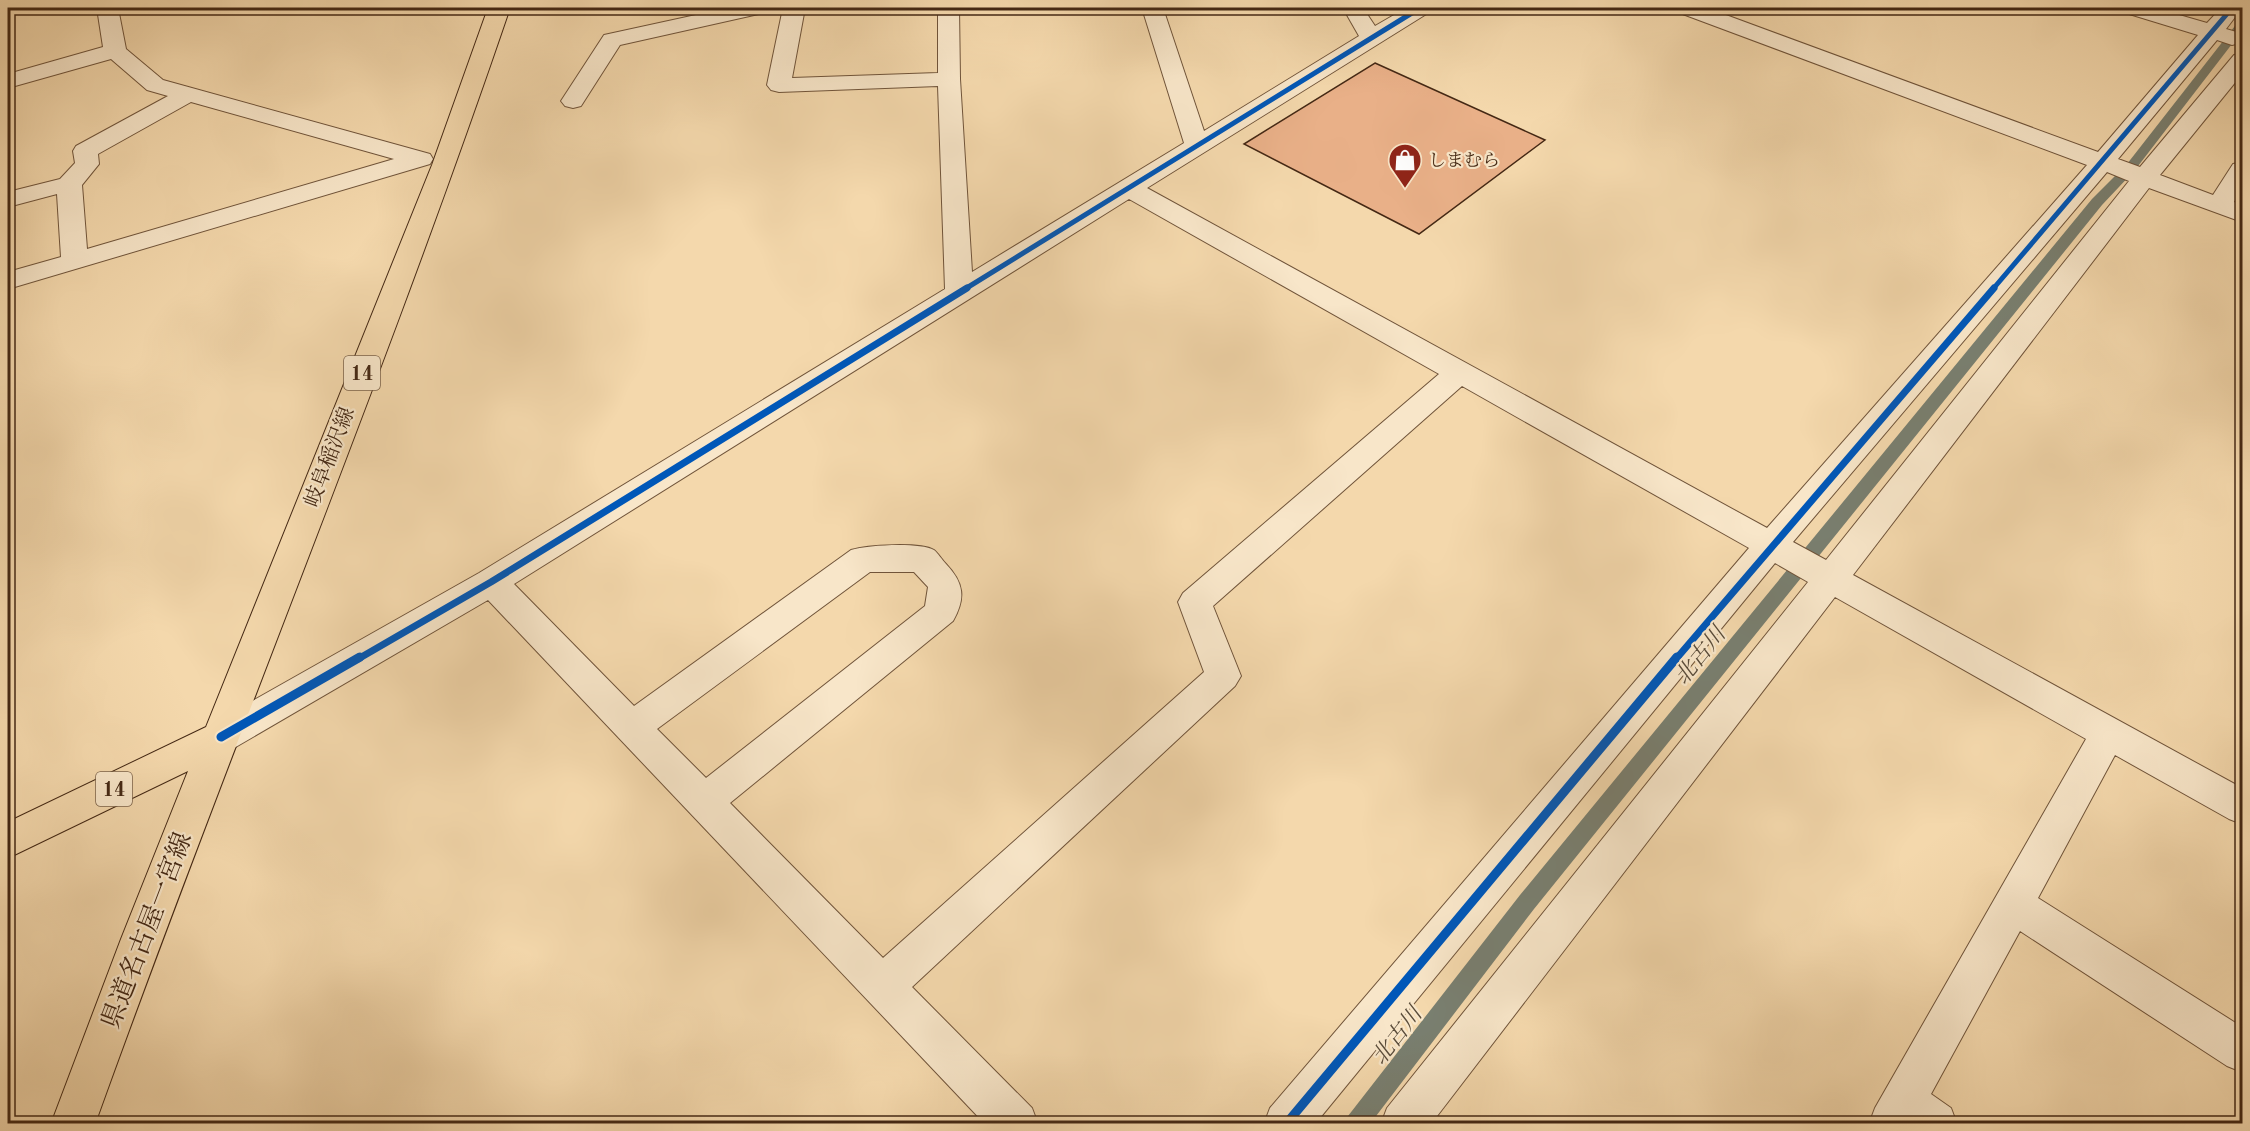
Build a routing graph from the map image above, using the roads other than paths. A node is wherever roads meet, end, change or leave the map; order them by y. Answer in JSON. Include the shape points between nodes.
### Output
{"nodes":[{"id":1,"x":108,"y":8,"type":"edge"},
{"id":2,"x":499,"y":8,"type":"edge"},
{"id":3,"x":755,"y":8,"type":"edge"},
{"id":4,"x":794,"y":8,"type":"edge"},
{"id":5,"x":949,"y":8,"type":"edge"},
{"id":6,"x":1152,"y":8,"type":"edge"},
{"id":7,"x":1353,"y":8,"type":"edge"},
{"id":8,"x":1420,"y":8,"type":"edge"},
{"id":9,"x":1688,"y":8,"type":"edge"},
{"id":10,"x":2134,"y":8,"type":"edge"},
{"id":11,"x":2232,"y":8,"type":"edge"},
{"id":12,"x":2215,"y":33,"type":"junction"},
{"id":13,"x":1371,"y":38,"type":"junction"},
{"id":14,"x":2242,"y":42,"type":"edge"},
{"id":15,"x":115,"y":51,"type":"junction"},
{"id":16,"x":2242,"y":60,"type":"edge"},
{"id":17,"x":949,"y":79,"type":"junction"},
{"id":18,"x":8,"y":81,"type":"edge"},
{"id":19,"x":189,"y":94,"type":"junction"},
{"id":20,"x":573,"y":101,"type":"dead end"},
{"id":21,"x":1196,"y":144,"type":"junction"},
{"id":22,"x":432,"y":162,"type":"junction"},
{"id":23,"x":2105,"y":163,"type":"junction"},
{"id":24,"x":2242,"y":169,"type":"edge"},
{"id":25,"x":2143,"y":177,"type":"junction"},
{"id":26,"x":69,"y":184,"type":"junction"},
{"id":27,"x":1128,"y":188,"type":"junction"},
{"id":28,"x":8,"y":199,"type":"edge"},
{"id":29,"x":2219,"y":205,"type":"junction"},
{"id":30,"x":2242,"y":214,"type":"edge"},
{"id":31,"x":75,"y":261,"type":"junction"},
{"id":32,"x":8,"y":281,"type":"edge"},
{"id":33,"x":959,"y":292,"type":"junction"},
{"id":34,"x":1460,"y":372,"type":"junction"},
{"id":35,"x":1776,"y":548,"type":"junction"},
{"id":36,"x":1827,"y":576,"type":"junction"},
{"id":37,"x":491,"y":582,"type":"junction"},
{"id":38,"x":632,"y":728,"type":"junction"},
{"id":39,"x":2109,"y":732,"type":"junction"},
{"id":40,"x":221,"y":736,"type":"junction"},
{"id":41,"x":704,"y":802,"type":"junction"},
{"id":42,"x":2242,"y":807,"type":"edge"},
{"id":43,"x":8,"y":841,"type":"edge"},
{"id":44,"x":2013,"y":904,"type":"junction"},
{"id":45,"x":882,"y":986,"type":"junction"},
{"id":46,"x":2242,"y":1051,"type":"edge"},
{"id":47,"x":1910,"y":1116,"type":"edge"},
{"id":48,"x":73,"y":1124,"type":"edge"},
{"id":49,"x":1016,"y":1124,"type":"edge"},
{"id":50,"x":1286,"y":1124,"type":"edge"},
{"id":51,"x":1403,"y":1124,"type":"edge"}],
"edges":[{"from":1,"to":15,"type":"street"},
{"from":2,"to":22,"type":"main road","name":"岐阜稲沢線","number":"14","via":[[474,85]]},
{"from":3,"to":20,"type":"street","via":[[612,40]]},
{"from":4,"to":17,"type":"street","via":[[779,85]]},
{"from":5,"to":17,"type":"street"},
{"from":6,"to":21,"type":"street"},
{"from":7,"to":13,"type":"street"},
{"from":8,"to":13,"type":"street","number":"14"},
{"from":9,"to":23,"type":"street"},
{"from":10,"to":12,"type":"street"},
{"from":11,"to":12,"type":"street"},
{"from":12,"to":14,"type":"street"},
{"from":12,"to":23,"type":"street"},
{"from":13,"to":21,"type":"street","number":"14"},
{"from":15,"to":18,"type":"street"},
{"from":15,"to":19,"type":"street","via":[[155,85]]},
{"from":16,"to":25,"type":"street"},
{"from":17,"to":33,"type":"street"},
{"from":19,"to":22,"type":"street"},
{"from":19,"to":26,"type":"street","via":[[85,152],[87,164]]},
{"from":21,"to":27,"type":"street","number":"14"},
{"from":22,"to":31,"type":"street"},
{"from":22,"to":40,"type":"main road","name":"岐阜稲沢線","number":"14"},
{"from":23,"to":25,"type":"street"},
{"from":23,"to":35,"type":"street"},
{"from":24,"to":29,"type":"street"},
{"from":25,"to":29,"type":"street"},
{"from":25,"to":36,"type":"street"},
{"from":26,"to":28,"type":"street"},
{"from":26,"to":31,"type":"street"},
{"from":27,"to":33,"type":"street","number":"14"},
{"from":27,"to":34,"type":"street"},
{"from":29,"to":30,"type":"street"},
{"from":31,"to":32,"type":"street"},
{"from":33,"to":37,"type":"street","number":"14"},
{"from":34,"to":35,"type":"street"},
{"from":34,"to":45,"type":"street","via":[[1195,602],[1223,676]]},
{"from":35,"to":36,"type":"street"},
{"from":35,"to":50,"type":"street"},
{"from":36,"to":39,"type":"street"},
{"from":36,"to":51,"type":"street"},
{"from":37,"to":38,"type":"street"},
{"from":37,"to":40,"type":"street","number":"14"},
{"from":38,"to":41,"type":"street"},
{"from":38,"to":41,"type":"street","via":[[864,559],[922,559],[945,584],[941,612]]},
{"from":39,"to":42,"type":"street"},
{"from":39,"to":44,"type":"street"},
{"from":40,"to":43,"type":"main road","number":"14"},
{"from":40,"to":48,"type":"main road","name":"県道名古屋一宮線"},
{"from":41,"to":45,"type":"street"},
{"from":44,"to":46,"type":"street"},
{"from":44,"to":47,"type":"street"},
{"from":45,"to":49,"type":"street"}]}
